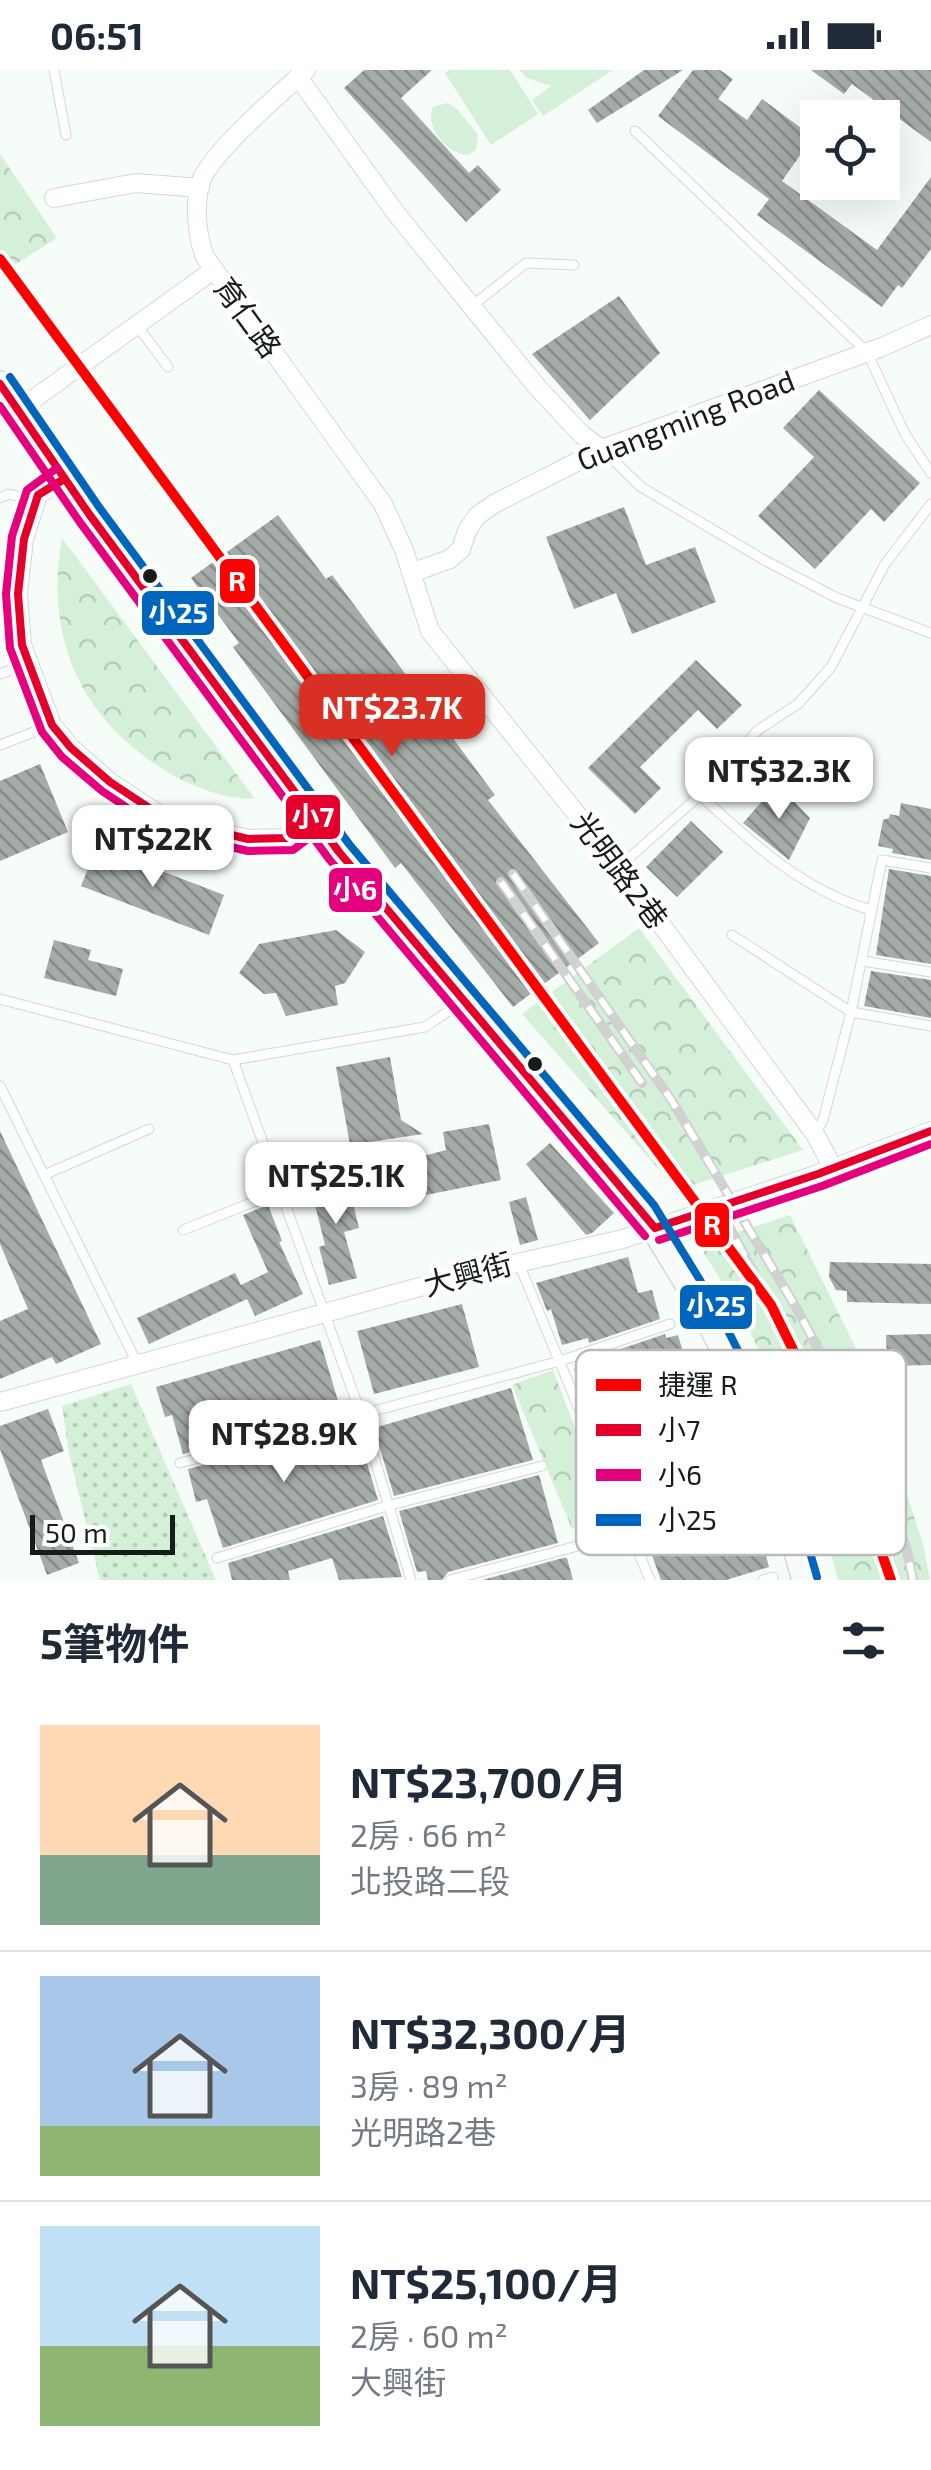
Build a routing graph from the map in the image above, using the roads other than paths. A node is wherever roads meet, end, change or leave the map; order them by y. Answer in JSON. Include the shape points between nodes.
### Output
{"nodes":[{"id":1,"x":54,"y":70,"type":"edge"},
{"id":2,"x":297,"y":72,"type":"edge"},
{"id":3,"x":635,"y":131,"type":"dead end"},
{"id":4,"x":66,"y":135,"type":"dead end"},
{"id":5,"x":200,"y":188,"type":"junction"},
{"id":6,"x":54,"y":198,"type":"dead end"},
{"id":7,"x":574,"y":265,"type":"dead end"},
{"id":8,"x":212,"y":271,"type":"junction"},
{"id":9,"x":472,"y":306,"type":"junction"},
{"id":10,"x":136,"y":324,"type":"junction"},
{"id":11,"x":931,"y":326,"type":"edge"},
{"id":12,"x":867,"y":352,"type":"junction"},
{"id":13,"x":168,"y":367,"type":"dead end"},
{"id":14,"x":0,"y":384,"type":"edge"},
{"id":15,"x":17,"y":410,"type":"junction"},
{"id":16,"x":602,"y":450,"type":"junction"},
{"id":17,"x":931,"y":473,"type":"edge"},
{"id":18,"x":64,"y":479,"type":"junction"},
{"id":19,"x":0,"y":498,"type":"edge"},
{"id":20,"x":36,"y":501,"type":"junction"},
{"id":21,"x":931,"y":504,"type":"edge"},
{"id":22,"x":412,"y":573,"type":"junction"},
{"id":23,"x":860,"y":607,"type":"junction"},
{"id":24,"x":931,"y":633,"type":"edge"},
{"id":25,"x":29,"y":663,"type":"junction"},
{"id":26,"x":0,"y":674,"type":"edge"},
{"id":27,"x":52,"y":725,"type":"junction"},
{"id":28,"x":0,"y":745,"type":"edge"},
{"id":29,"x":700,"y":794,"type":"junction"},
{"id":30,"x":314,"y":818,"type":"junction"},
{"id":31,"x":618,"y":867,"type":"junction"},
{"id":32,"x":931,"y":868,"type":"edge"},
{"id":33,"x":871,"y":910,"type":"junction"},
{"id":34,"x":732,"y":935,"type":"dead end"},
{"id":35,"x":863,"y":961,"type":"junction"},
{"id":36,"x":931,"y":972,"type":"edge"},
{"id":37,"x":0,"y":999,"type":"edge"},
{"id":38,"x":464,"y":1000,"type":"junction"},
{"id":39,"x":851,"y":1012,"type":"junction"},
{"id":40,"x":931,"y":1026,"type":"edge"},
{"id":41,"x":233,"y":1060,"type":"junction"},
{"id":42,"x":0,"y":1086,"type":"edge"},
{"id":43,"x":148,"y":1130,"type":"dead end"},
{"id":44,"x":931,"y":1131,"type":"edge"},
{"id":45,"x":814,"y":1134,"type":"junction"},
{"id":46,"x":833,"y":1168,"type":"junction"},
{"id":47,"x":44,"y":1175,"type":"junction"},
{"id":48,"x":281,"y":1191,"type":"junction"},
{"id":49,"x":655,"y":1228,"type":"junction"},
{"id":50,"x":183,"y":1230,"type":"dead end"},
{"id":51,"x":518,"y":1262,"type":"junction"},
{"id":52,"x":325,"y":1314,"type":"junction"},
{"id":53,"x":670,"y":1324,"type":"dead end"},
{"id":54,"x":593,"y":1350,"type":"edge"},
{"id":55,"x":724,"y":1350,"type":"edge"},
{"id":56,"x":576,"y":1356,"type":"edge"},
{"id":57,"x":560,"y":1361,"type":"junction"},
{"id":58,"x":138,"y":1365,"type":"junction"},
{"id":59,"x":576,"y":1401,"type":"edge"},
{"id":60,"x":0,"y":1402,"type":"edge"},
{"id":61,"x":362,"y":1416,"type":"junction"},
{"id":62,"x":180,"y":1463,"type":"dead end"},
{"id":63,"x":542,"y":1466,"type":"dead end"},
{"id":64,"x":387,"y":1506,"type":"junction"},
{"id":65,"x":576,"y":1546,"type":"edge"},
{"id":66,"x":640,"y":1555,"type":"edge"},
{"id":67,"x":798,"y":1555,"type":"edge"},
{"id":68,"x":217,"y":1558,"type":"dead end"},
{"id":69,"x":412,"y":1580,"type":"edge"},
{"id":70,"x":450,"y":1580,"type":"edge"},
{"id":71,"x":650,"y":1580,"type":"edge"},
{"id":72,"x":805,"y":1580,"type":"edge"}],
"edges":[{"from":1,"to":4,"type":"lane"},
{"from":2,"to":5,"type":"street","via":[[223,151]]},
{"from":2,"to":9,"type":"street","via":[[395,212]]},
{"from":3,"to":12,"type":"lane"},
{"from":5,"to":6,"type":"street","via":[[136,184]]},
{"from":5,"to":8,"type":"street","name":"育仁路","via":[[200,244]]},
{"from":7,"to":9,"type":"lane","via":[[526,263]]},
{"from":8,"to":10,"type":"street"},
{"from":8,"to":22,"type":"street","name":"育仁路","via":[[382,504]]},
{"from":9,"to":16,"type":"street","via":[[538,388]]},
{"from":10,"to":13,"type":"lane"},
{"from":10,"to":15,"type":"street"},
{"from":11,"to":12,"type":"street","name":"Guangming Road"},
{"from":12,"to":16,"type":"street","name":"Guangming Road"},
{"from":12,"to":17,"type":"lane"},
{"from":14,"to":15,"type":"street"},
{"from":15,"to":18,"type":"street"},
{"from":16,"to":22,"type":"street","name":"Guangming Road","via":[[494,504],[477,516],[450,559]]},
{"from":16,"to":23,"type":"lane","via":[[641,487]]},
{"from":18,"to":20,"type":"street"},
{"from":18,"to":30,"type":"street"},
{"from":19,"to":20,"type":"lane"},
{"from":20,"to":25,"type":"street","via":[[18,594]]},
{"from":21,"to":23,"type":"lane"},
{"from":22,"to":31,"type":"street","name":"光明路2巷","via":[[430,631]]},
{"from":23,"to":24,"type":"lane"},
{"from":23,"to":29,"type":"lane","via":[[830,667],[798,704],[758,730]]},
{"from":25,"to":26,"type":"lane"},
{"from":25,"to":27,"type":"street"},
{"from":27,"to":28,"type":"lane"},
{"from":27,"to":30,"type":"street","via":[[76,754],[166,819],[248,839],[288,838]]},
{"from":29,"to":31,"type":"lane"},
{"from":29,"to":33,"type":"lane","via":[[798,878]]},
{"from":30,"to":38,"type":"street"},
{"from":31,"to":45,"type":"street","name":"光明路2巷"},
{"from":32,"to":33,"type":"lane","via":[[882,860]]},
{"from":33,"to":35,"type":"lane"},
{"from":34,"to":39,"type":"lane"},
{"from":35,"to":36,"type":"lane"},
{"from":35,"to":39,"type":"lane"},
{"from":37,"to":41,"type":"lane"},
{"from":38,"to":41,"type":"lane","via":[[426,1027]]},
{"from":38,"to":49,"type":"street"},
{"from":39,"to":40,"type":"lane"},
{"from":39,"to":45,"type":"lane"},
{"from":41,"to":48,"type":"lane"},
{"from":42,"to":47,"type":"lane"},
{"from":43,"to":47,"type":"lane"},
{"from":44,"to":46,"type":"street","name":"大興街"},
{"from":45,"to":46,"type":"street","name":"光明路2巷"},
{"from":46,"to":49,"type":"street","name":"大興街"},
{"from":47,"to":58,"type":"lane"},
{"from":48,"to":50,"type":"lane"},
{"from":48,"to":52,"type":"lane"},
{"from":49,"to":51,"type":"street","name":"大興街"},
{"from":49,"to":55,"type":"street"},
{"from":51,"to":52,"type":"street","name":"大興街"},
{"from":51,"to":57,"type":"lane"},
{"from":52,"to":58,"type":"street","name":"大興街"},
{"from":52,"to":61,"type":"lane"},
{"from":53,"to":54,"type":"lane"},
{"from":56,"to":57,"type":"lane"},
{"from":57,"to":59,"type":"lane"},
{"from":57,"to":61,"type":"lane"},
{"from":58,"to":60,"type":"street","name":"大興街"},
{"from":61,"to":62,"type":"lane"},
{"from":61,"to":64,"type":"lane"},
{"from":63,"to":64,"type":"lane"},
{"from":64,"to":68,"type":"lane"},
{"from":64,"to":69,"type":"lane"},
{"from":65,"to":70,"type":"lane"},
{"from":66,"to":71,"type":"lane"},
{"from":67,"to":72,"type":"street"}]}
